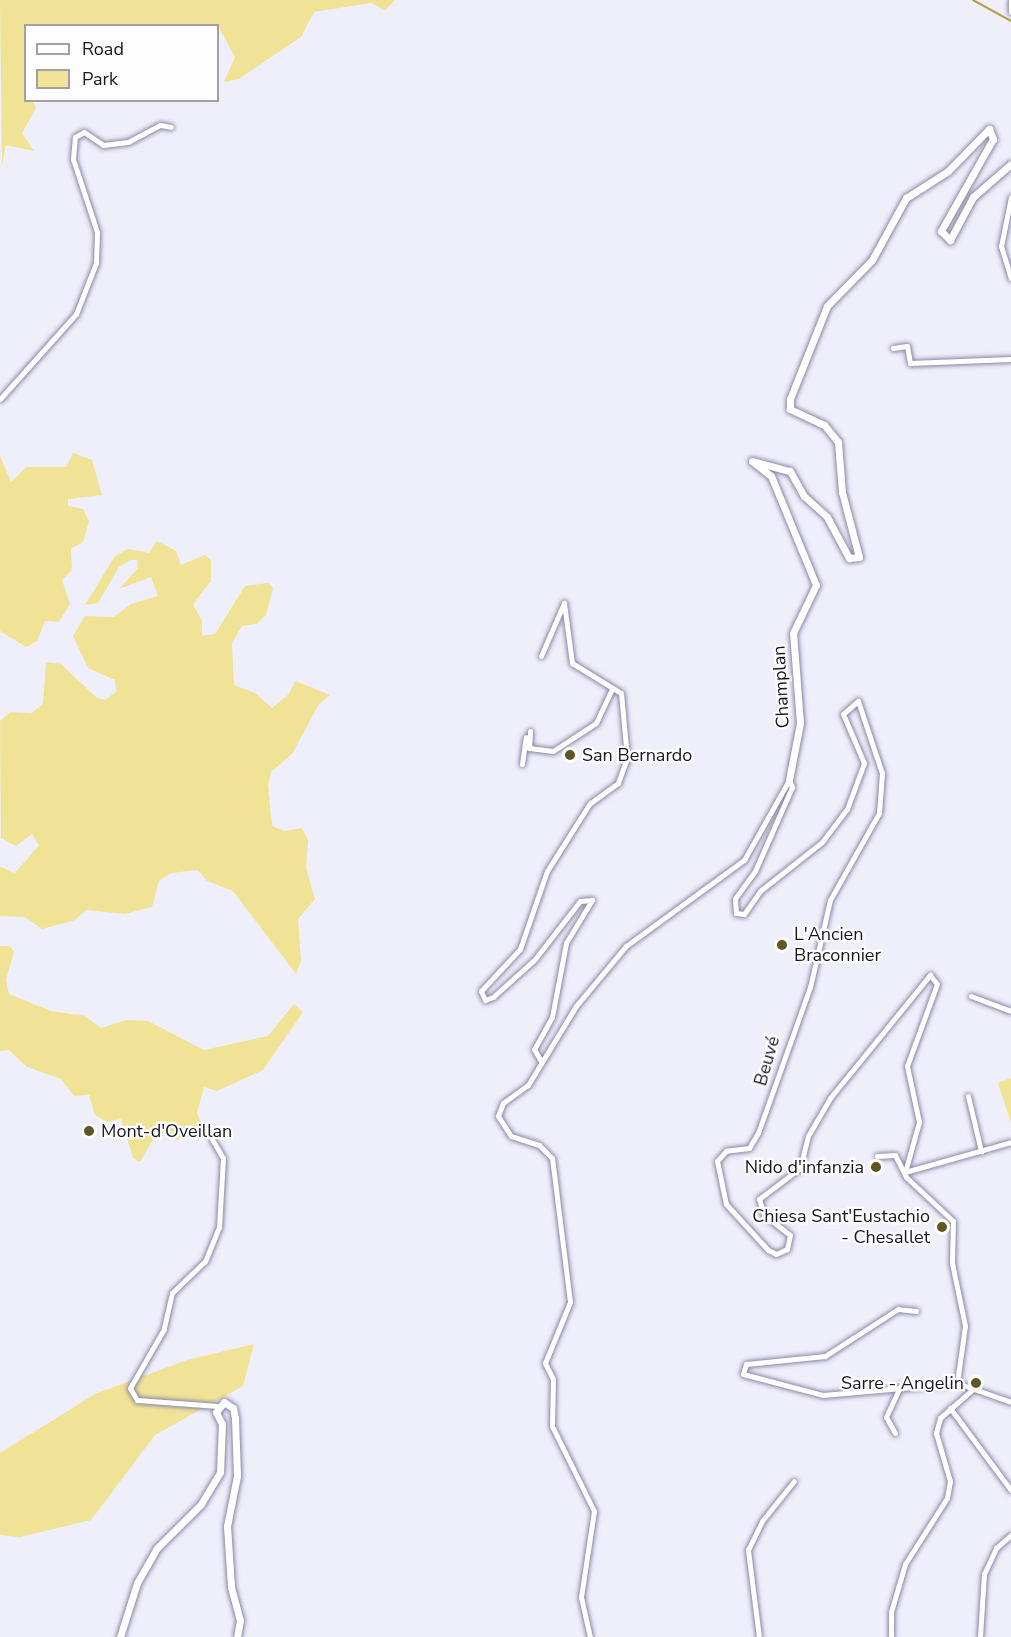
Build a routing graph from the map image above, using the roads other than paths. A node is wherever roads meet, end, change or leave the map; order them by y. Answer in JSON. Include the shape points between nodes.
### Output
{"nodes":[{"id":1,"x":1011,"y":0,"type":"edge"},
{"id":2,"x":1011,"y":12,"type":"edge"},
{"id":3,"x":171,"y":127,"type":"dead end"},
{"id":4,"x":1011,"y":164,"type":"edge"},
{"id":5,"x":1011,"y":196,"type":"edge"},
{"id":6,"x":1011,"y":279,"type":"edge"},
{"id":7,"x":893,"y":348,"type":"dead end"},
{"id":8,"x":1011,"y":359,"type":"edge"},
{"id":9,"x":0,"y":399,"type":"edge"},
{"id":10,"x":541,"y":656,"type":"dead end"},
{"id":11,"x":611,"y":691,"type":"junction"},
{"id":12,"x":522,"y":764,"type":"dead end"},
{"id":13,"x":789,"y":780,"type":"junction"},
{"id":14,"x":971,"y":996,"type":"dead end"},
{"id":15,"x":1011,"y":1011,"type":"edge"},
{"id":16,"x":542,"y":1061,"type":"junction"},
{"id":17,"x":968,"y":1096,"type":"dead end"},
{"id":18,"x":212,"y":1139,"type":"dead end"},
{"id":19,"x":1011,"y":1142,"type":"edge"},
{"id":20,"x":981,"y":1151,"type":"junction"},
{"id":21,"x":877,"y":1156,"type":"dead end"},
{"id":22,"x":904,"y":1172,"type":"junction"},
{"id":23,"x":916,"y":1311,"type":"dead end"},
{"id":24,"x":957,"y":1383,"type":"junction"},
{"id":25,"x":901,"y":1385,"type":"junction"},
{"id":26,"x":973,"y":1389,"type":"junction"},
{"id":27,"x":1011,"y":1402,"type":"edge"},
{"id":28,"x":218,"y":1406,"type":"junction"},
{"id":29,"x":950,"y":1408,"type":"junction"},
{"id":30,"x":894,"y":1433,"type":"dead end"},
{"id":31,"x":794,"y":1481,"type":"dead end"},
{"id":32,"x":1011,"y":1490,"type":"edge"},
{"id":33,"x":1011,"y":1535,"type":"edge"},
{"id":34,"x":120,"y":1637,"type":"edge"},
{"id":35,"x":237,"y":1637,"type":"edge"},
{"id":36,"x":590,"y":1637,"type":"edge"},
{"id":37,"x":759,"y":1637,"type":"edge"},
{"id":38,"x":891,"y":1637,"type":"edge"},
{"id":39,"x":980,"y":1637,"type":"edge"}],
"edges":[{"from":1,"to":2,"type":"street"},
{"from":3,"to":9,"type":"street","via":[[160,124],[128,142],[104,145],[84,132],[75,137],[73,159],[97,232],[96,263],[76,314]]},
{"from":4,"to":13,"type":"street","name":"Champlan","via":[[973,197],[950,240],[941,231],[993,139],[989,129],[948,171],[906,198],[872,260],[827,306],[790,399],[790,409],[824,425],[838,442],[842,492],[861,554],[849,558],[827,517],[804,496],[790,471],[754,459],[753,465],[771,476],[809,561],[813,596],[792,633],[800,723]]},
{"from":5,"to":6,"type":"street","via":[[1001,246]]},
{"from":7,"to":8,"type":"street","via":[[907,346],[910,363]]},
{"from":10,"to":11,"type":"street","via":[[564,603],[572,663]]},
{"from":11,"to":12,"type":"street","via":[[596,723],[554,751],[529,748],[530,731],[522,743]]},
{"from":11,"to":16,"type":"street","via":[[621,693],[626,770],[581,814],[547,871],[520,949],[481,991],[485,1000],[493,998],[535,959],[580,901],[592,900],[567,943],[552,1017],[534,1049]]},
{"from":13,"to":16,"type":"street","via":[[744,860],[626,945],[576,1006]]},
{"from":13,"to":22,"type":"street","name":"Beuvé","via":[[792,787],[765,848],[735,899],[736,913],[744,914],[760,891],[822,842],[847,809],[864,763],[843,714],[858,701],[882,772],[879,813],[830,900],[810,987],[758,1133],[749,1148],[720,1155],[723,1198],[768,1250],[776,1254],[787,1249],[790,1235],[764,1215],[759,1199],[800,1168],[808,1136],[839,1085],[933,975],[937,984],[907,1066],[919,1122]]},
{"from":14,"to":15,"type":"street"},
{"from":16,"to":36,"type":"street","via":[[528,1085],[503,1102],[498,1116],[511,1136],[539,1145],[552,1158],[570,1302],[545,1363],[553,1379],[552,1426],[594,1511],[581,1597]]},
{"from":17,"to":20,"type":"street"},
{"from":18,"to":28,"type":"street","via":[[223,1158],[219,1227],[205,1261],[172,1293],[164,1329],[130,1388],[137,1400]]},
{"from":19,"to":20,"type":"street"},
{"from":20,"to":22,"type":"street"},
{"from":21,"to":22,"type":"street","via":[[895,1155]]},
{"from":22,"to":24,"type":"street","via":[[955,1230],[952,1263],[965,1326]]},
{"from":23,"to":25,"type":"street","via":[[898,1309],[825,1356],[741,1368],[749,1379],[808,1393]]},
{"from":24,"to":25,"type":"street"},
{"from":24,"to":26,"type":"street"},
{"from":25,"to":30,"type":"street","via":[[886,1417]]},
{"from":26,"to":27,"type":"street"},
{"from":26,"to":29,"type":"street"},
{"from":28,"to":34,"type":"street","via":[[220,1472],[201,1504],[157,1548],[137,1583]]},
{"from":28,"to":35,"type":"street","via":[[229,1403],[235,1418],[237,1476],[227,1526],[240,1620]]},
{"from":29,"to":32,"type":"street"},
{"from":29,"to":38,"type":"street","via":[[936,1433],[950,1481],[947,1498],[904,1564],[891,1612]]},
{"from":31,"to":37,"type":"street","via":[[762,1521],[748,1550]]},
{"from":33,"to":39,"type":"street","via":[[996,1548],[984,1574]]}]}
